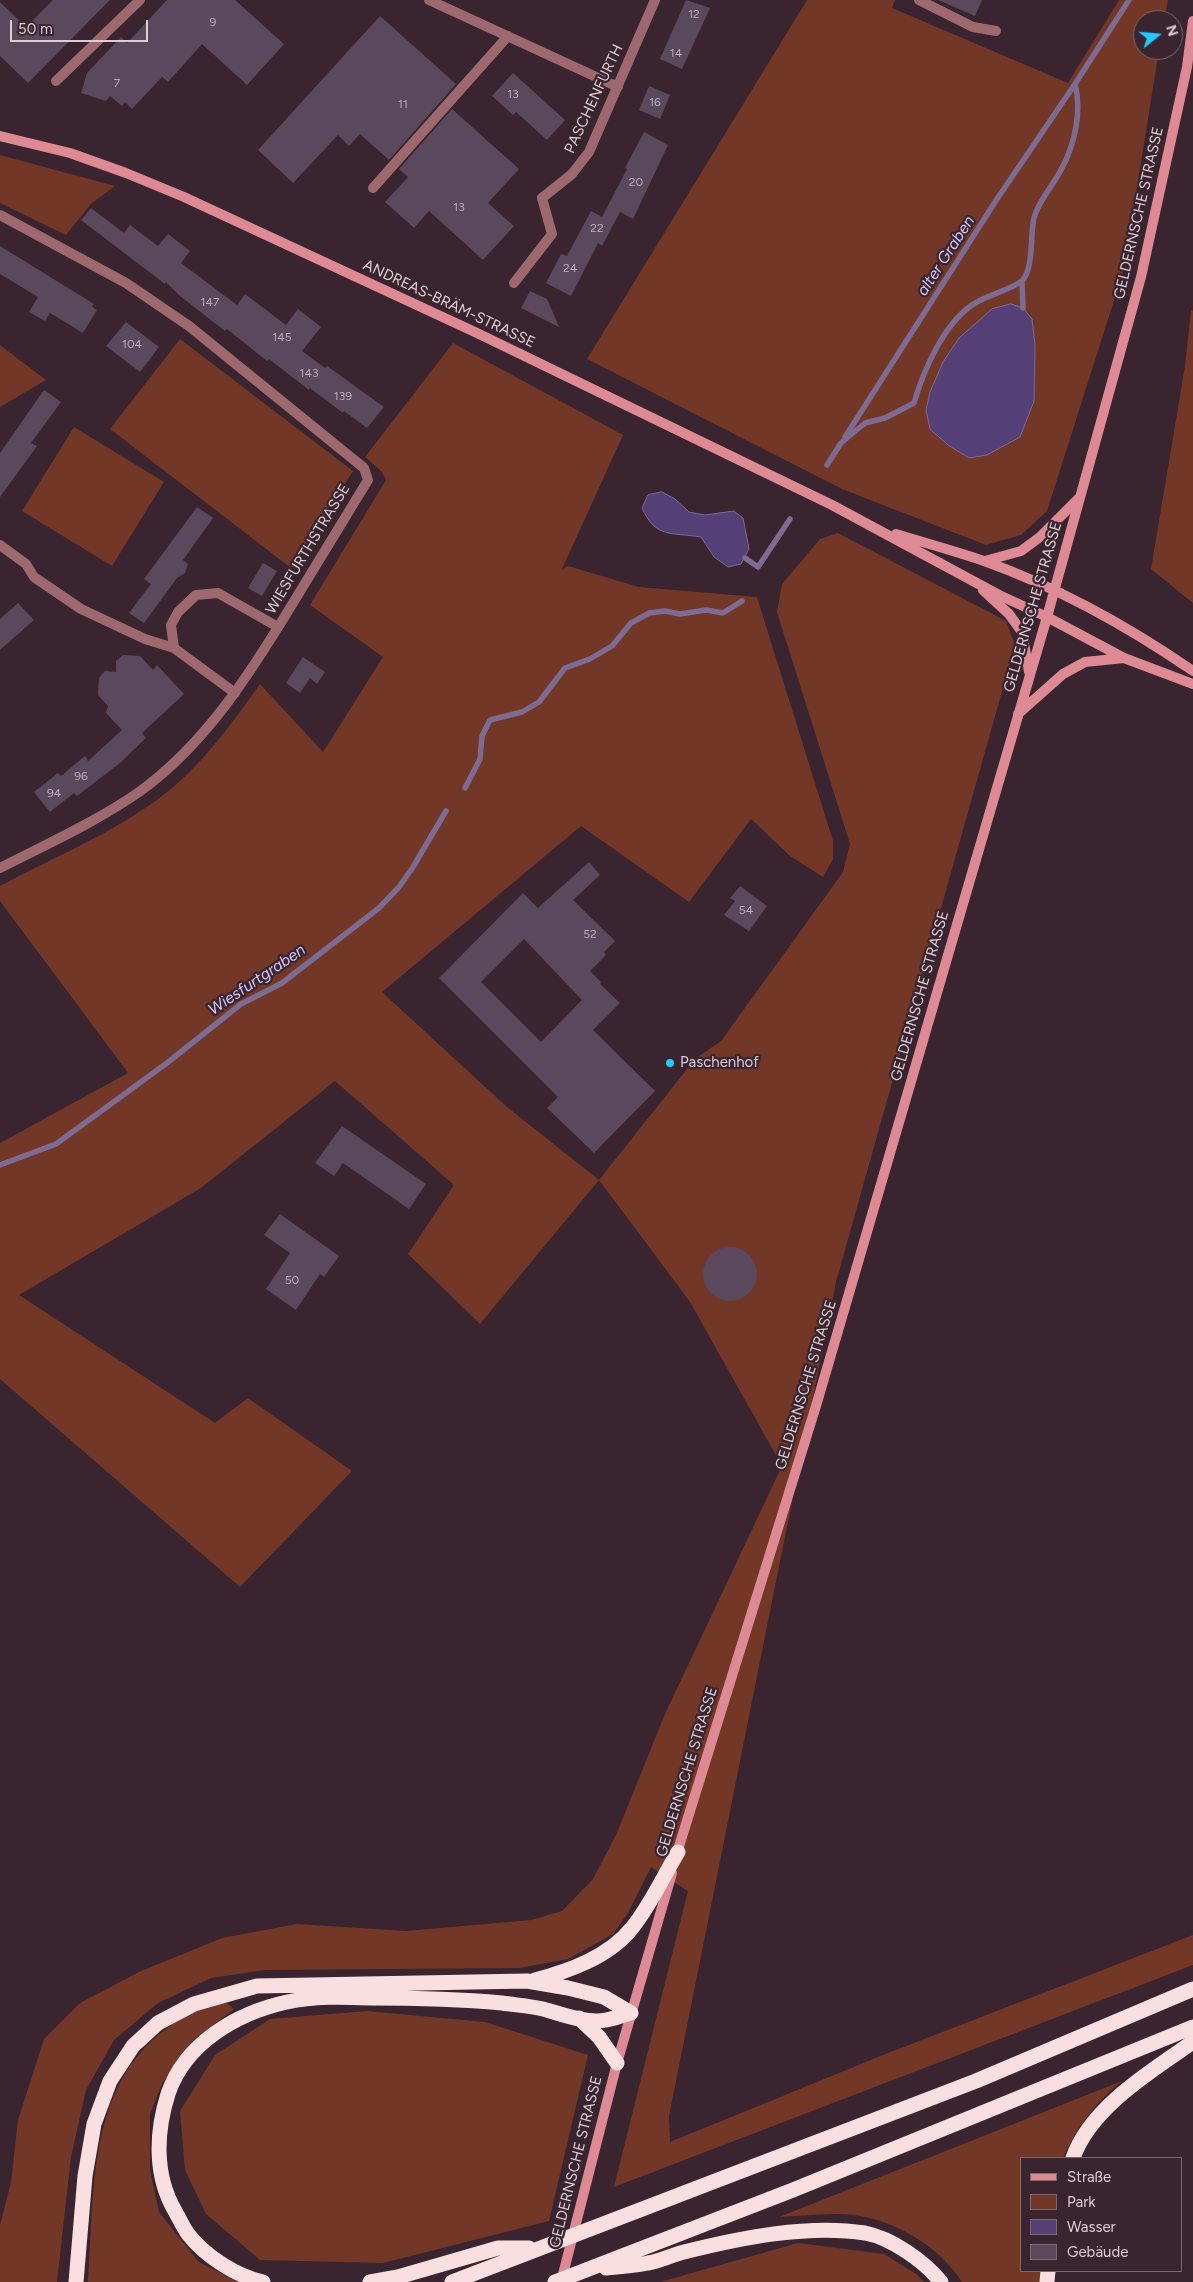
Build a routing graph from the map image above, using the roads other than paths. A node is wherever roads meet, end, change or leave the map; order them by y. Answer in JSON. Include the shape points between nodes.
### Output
{"nodes":[{"id":1,"x":140,"y":0,"type":"edge"},
{"id":2,"x":429,"y":0,"type":"edge"},
{"id":3,"x":655,"y":0,"type":"edge"},
{"id":4,"x":919,"y":0,"type":"edge"},
{"id":5,"x":1193,"y":21,"type":"edge"},
{"id":6,"x":996,"y":31,"type":"dead end"},
{"id":7,"x":508,"y":36,"type":"junction"},
{"id":8,"x":56,"y":81,"type":"dead end"},
{"id":9,"x":618,"y":86,"type":"junction"},
{"id":10,"x":0,"y":136,"type":"edge"},
{"id":11,"x":373,"y":188,"type":"dead end"},
{"id":12,"x":0,"y":216,"type":"edge"},
{"id":13,"x":514,"y":283,"type":"dead end"},
{"id":14,"x":1080,"y":496,"type":"junction"},
{"id":15,"x":874,"y":527,"type":"junction"},
{"id":16,"x":0,"y":545,"type":"edge"},
{"id":17,"x":984,"y":561,"type":"junction"},
{"id":18,"x":975,"y":582,"type":"junction"},
{"id":19,"x":1054,"y":591,"type":"junction"},
{"id":20,"x":1046,"y":617,"type":"junction"},
{"id":21,"x":278,"y":627,"type":"junction"},
{"id":22,"x":174,"y":648,"type":"junction"},
{"id":23,"x":1124,"y":658,"type":"junction"},
{"id":24,"x":1193,"y":671,"type":"edge"},
{"id":25,"x":1030,"y":674,"type":"junction"},
{"id":26,"x":1193,"y":684,"type":"edge"},
{"id":27,"x":235,"y":693,"type":"junction"},
{"id":28,"x":1018,"y":714,"type":"junction"},
{"id":29,"x":0,"y":868,"type":"edge"},
{"id":30,"x":678,"y":1852,"type":"junction"},
{"id":31,"x":528,"y":1981,"type":"junction"},
{"id":32,"x":1193,"y":1989,"type":"edge"},
{"id":33,"x":631,"y":2013,"type":"junction"},
{"id":34,"x":579,"y":2018,"type":"junction"},
{"id":35,"x":1193,"y":2027,"type":"edge"},
{"id":36,"x":1193,"y":2042,"type":"edge"},
{"id":37,"x":617,"y":2063,"type":"junction"},
{"id":38,"x":1074,"y":2157,"type":"edge"},
{"id":39,"x":538,"y":2248,"type":"junction"},
{"id":40,"x":585,"y":2270,"type":"junction"},
{"id":41,"x":76,"y":2282,"type":"edge"},
{"id":42,"x":263,"y":2282,"type":"edge"},
{"id":43,"x":370,"y":2282,"type":"edge"},
{"id":44,"x":452,"y":2282,"type":"edge"},
{"id":45,"x":555,"y":2282,"type":"edge"},
{"id":46,"x":561,"y":2282,"type":"edge"},
{"id":47,"x":941,"y":2282,"type":"edge"}],
"edges":[{"from":1,"to":8,"type":"street"},
{"from":2,"to":7,"type":"street"},
{"from":3,"to":9,"type":"street","name":"PASCHENFURTH"},
{"from":4,"to":6,"type":"street","via":[[973,27]]},
{"from":5,"to":14,"type":"main road","name":"GELDERNSCHE STRASSE","via":[[1187,67],[1141,277]]},
{"from":7,"to":9,"type":"street"},
{"from":7,"to":11,"type":"street"},
{"from":9,"to":13,"type":"street","name":"PASCHENFURTH","via":[[589,152],[572,174],[542,198],[552,234]]},
{"from":10,"to":15,"type":"main road","name":"ANDREAS-BRÄM-STRASSE","via":[[126,172],[184,197],[477,333]]},
{"from":12,"to":21,"type":"street","name":"WIESFURTHSTRASSE","via":[[126,283],[189,326],[364,468],[368,480]]},
{"from":14,"to":17,"type":"main road","name":"GELDERNSCHE STRASSE","via":[[1021,552]]},
{"from":14,"to":19,"type":"main road","name":"GELDERNSCHE STRASSE"},
{"from":15,"to":17,"type":"main road","name":"ANDREAS-BRÄM-STRASSE"},
{"from":15,"to":18,"type":"main road","name":"ANDREAS-BRÄM-STRASSE"},
{"from":16,"to":22,"type":"street","via":[[26,564],[34,577],[81,609],[145,639]]},
{"from":17,"to":19,"type":"main road","name":"ANDREAS-BRÄM-STRASSE"},
{"from":18,"to":20,"type":"main road","name":"ANDREAS-BRÄM-STRASSE"},
{"from":18,"to":25,"type":"main road","via":[[1009,614],[1022,632]]},
{"from":19,"to":20,"type":"main road","name":"GELDERNSCHE STRASSE"},
{"from":19,"to":24,"type":"main road","name":"ANDREAS-BRÄM-STRASSE","via":[[1167,653]]},
{"from":20,"to":23,"type":"main road","name":"ANDREAS-BRÄM-STRASSE"},
{"from":20,"to":25,"type":"main road","name":"GELDERNSCHE STRASSE"},
{"from":21,"to":22,"type":"street","via":[[218,593],[196,595],[178,612],[171,625]]},
{"from":21,"to":27,"type":"street","name":"WIESFURTHSTRASSE"},
{"from":22,"to":27,"type":"street"},
{"from":23,"to":26,"type":"main road","name":"ANDREAS-BRÄM-STRASSE"},
{"from":23,"to":28,"type":"main road","via":[[1085,662],[1062,674]]},
{"from":25,"to":28,"type":"main road","name":"GELDERNSCHE STRASSE"},
{"from":27,"to":29,"type":"street","name":"WIESFURTHSTRASSE","via":[[178,760],[140,792]]},
{"from":28,"to":30,"type":"main road","name":"GELDERNSCHE STRASSE","via":[[816,1406]]},
{"from":30,"to":31,"type":"highway","via":[[632,1929],[604,1954],[559,1974]]},
{"from":30,"to":33,"type":"main road","name":"GELDERNSCHE STRASSE"},
{"from":31,"to":33,"type":"highway","via":[[604,1997]]},
{"from":31,"to":41,"type":"highway","via":[[258,1986],[194,2004],[158,2023],[133,2046],[110,2081],[94,2124],[85,2176]]},
{"from":32,"to":39,"type":"highway","via":[[976,2081]]},
{"from":33,"to":34,"type":"highway","via":[[605,2021]]},
{"from":33,"to":37,"type":"main road","name":"GELDERNSCHE STRASSE"},
{"from":34,"to":37,"type":"highway","via":[[599,2037]]},
{"from":34,"to":42,"type":"highway","via":[[503,2004],[416,1998],[343,1998],[289,2002],[256,2011],[221,2027],[173,2078],[161,2118],[159,2159],[168,2199],[188,2234],[219,2262]]},
{"from":35,"to":40,"type":"highway","via":[[793,2190]]},
{"from":36,"to":38,"type":"highway","via":[[1119,2095],[1095,2121]]},
{"from":37,"to":46,"type":"main road","name":"GELDERNSCHE STRASSE"},
{"from":39,"to":43,"type":"highway","via":[[498,2248]]},
{"from":39,"to":44,"type":"highway"},
{"from":40,"to":45,"type":"highway"},
{"from":40,"to":47,"type":"highway","via":[[650,2263],[684,2252],[780,2233],[823,2230],[867,2233],[900,2247],[931,2269]]}]}
